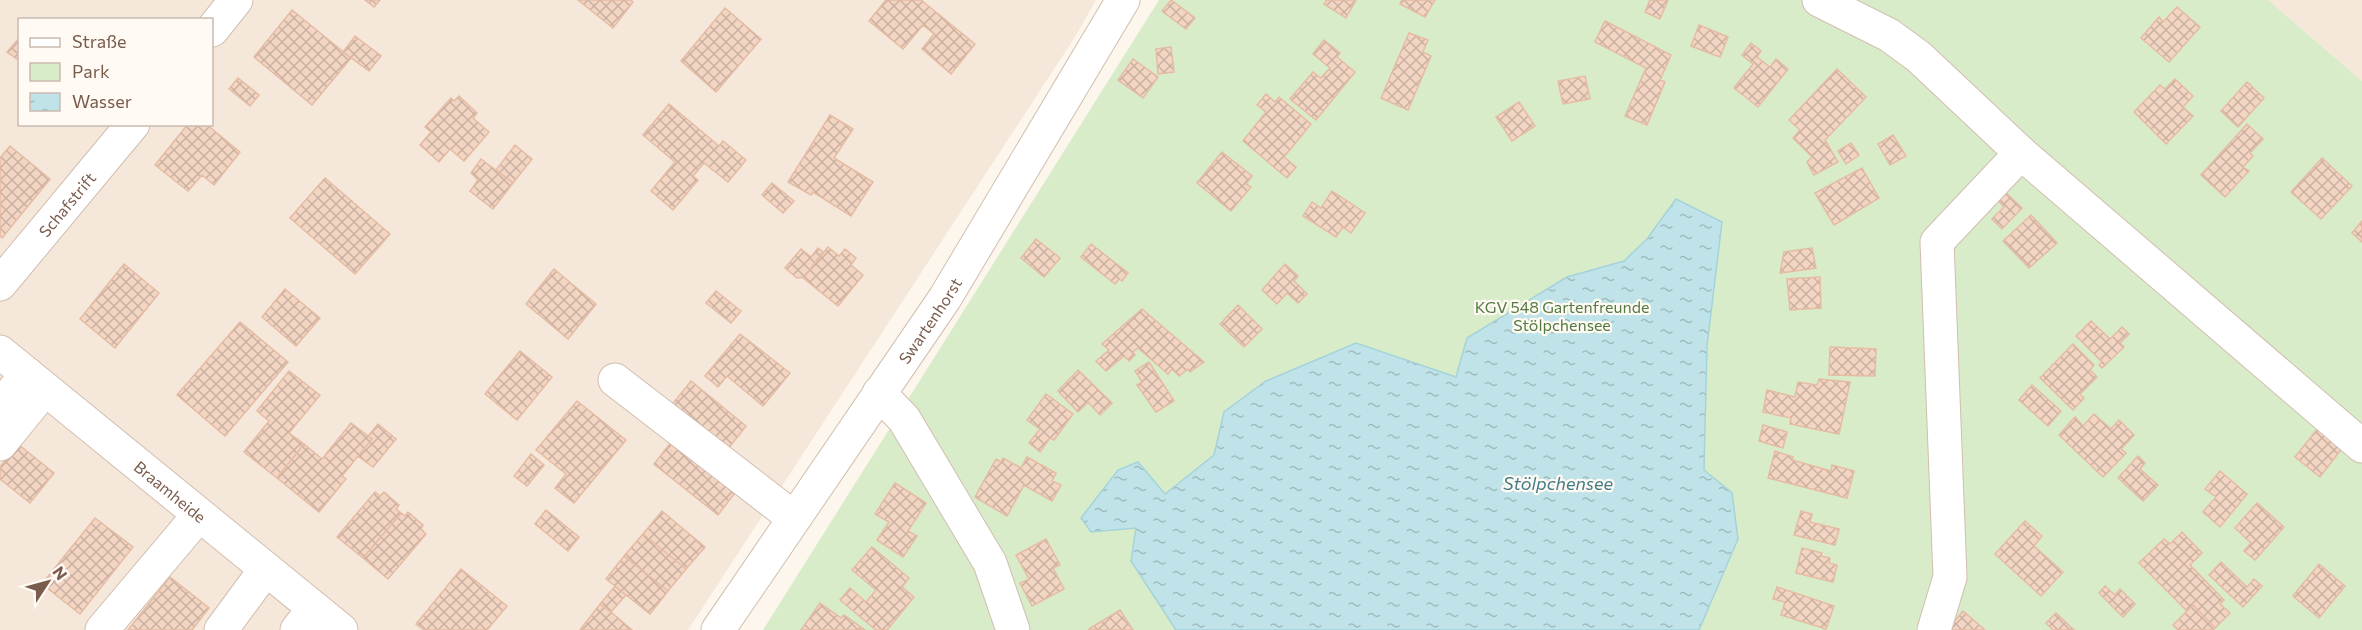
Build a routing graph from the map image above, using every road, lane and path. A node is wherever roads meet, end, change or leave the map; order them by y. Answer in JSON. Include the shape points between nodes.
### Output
{"nodes":[{"id":1,"x":237,"y":0,"type":"edge"},
{"id":2,"x":1123,"y":0,"type":"edge"},
{"id":3,"x":1819,"y":0,"type":"edge"},
{"id":4,"x":213,"y":29,"type":"edge"},
{"id":5,"x":131,"y":126,"type":"edge"},
{"id":6,"x":2021,"y":153,"type":"junction"},
{"id":7,"x":0,"y":284,"type":"edge"},
{"id":8,"x":0,"y":352,"type":"edge"},
{"id":9,"x":615,"y":380,"type":"dead end"},
{"id":10,"x":36,"y":382,"type":"junction"},
{"id":11,"x":879,"y":393,"type":"junction"},
{"id":12,"x":0,"y":407,"type":"edge"},
{"id":13,"x":0,"y":444,"type":"edge"},
{"id":14,"x":2362,"y":446,"type":"edge"},
{"id":15,"x":199,"y":515,"type":"junction"},
{"id":16,"x":794,"y":518,"type":"junction"},
{"id":17,"x":266,"y":569,"type":"junction"},
{"id":18,"x":306,"y":619,"type":"edge"},
{"id":19,"x":102,"y":630,"type":"edge"},
{"id":20,"x":221,"y":630,"type":"edge"},
{"id":21,"x":341,"y":630,"type":"edge"},
{"id":22,"x":718,"y":630,"type":"edge"},
{"id":23,"x":1013,"y":630,"type":"edge"},
{"id":24,"x":1934,"y":630,"type":"edge"}],
"edges":[{"from":1,"to":4,"type":"street"},
{"from":2,"to":11,"type":"street","name":"Swartenhorst","via":[[945,298]]},
{"from":3,"to":6,"type":"street","via":[[1889,35],[1919,57]]},
{"from":5,"to":7,"type":"street","name":"Schafstrift"},
{"from":6,"to":14,"type":"street"},
{"from":6,"to":24,"type":"street","via":[[1937,242],[1950,577]]},
{"from":8,"to":10,"type":"street","name":"Braamheide"},
{"from":9,"to":16,"type":"street"},
{"from":10,"to":12,"type":"street"},
{"from":10,"to":13,"type":"street"},
{"from":10,"to":15,"type":"street","name":"Braamheide"},
{"from":11,"to":16,"type":"street","name":"Swartenhorst"},
{"from":11,"to":23,"type":"street","via":[[904,419],[990,563]]},
{"from":15,"to":17,"type":"street","name":"Braamheide"},
{"from":15,"to":19,"type":"street"},
{"from":16,"to":22,"type":"street","name":"Swartenhorst"},
{"from":17,"to":18,"type":"street","name":"Braamheide"},
{"from":17,"to":20,"type":"street"},
{"from":18,"to":21,"type":"street","name":"Braamheide"}]}
